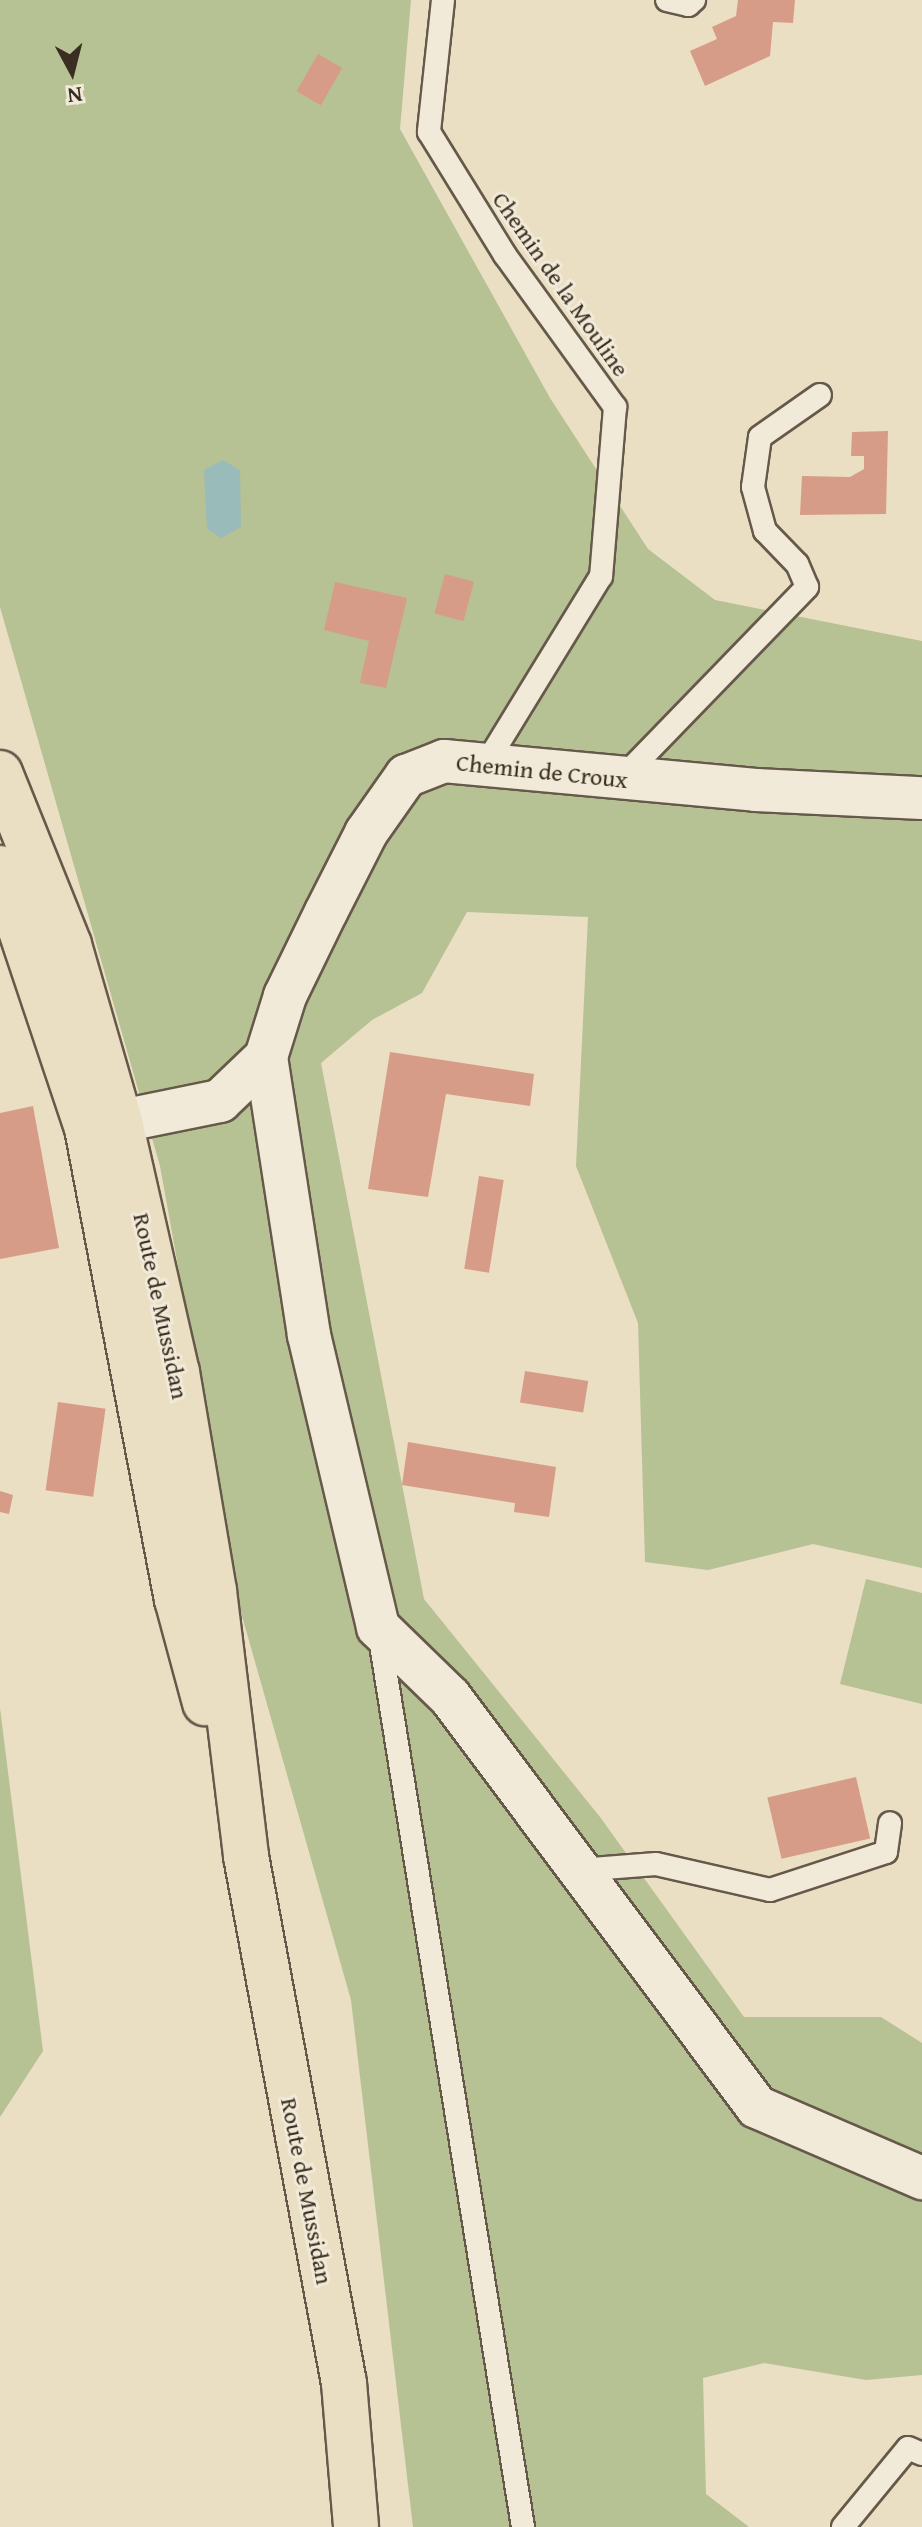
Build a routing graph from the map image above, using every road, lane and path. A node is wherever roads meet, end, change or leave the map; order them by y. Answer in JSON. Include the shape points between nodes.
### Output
{"nodes":[{"id":1,"x":443,"y":0,"type":"edge"},
{"id":2,"x":667,"y":0,"type":"edge"},
{"id":3,"x":694,"y":0,"type":"edge"},
{"id":4,"x":820,"y":395,"type":"dead end"},
{"id":5,"x":484,"y":767,"type":"junction"},
{"id":6,"x":0,"y":773,"type":"edge"},
{"id":7,"x":621,"y":779,"type":"junction"},
{"id":8,"x":922,"y":798,"type":"edge"},
{"id":9,"x":0,"y":868,"type":"edge"},
{"id":10,"x":266,"y":1057,"type":"junction"},
{"id":11,"x":103,"y":1125,"type":"junction"},
{"id":12,"x":378,"y":1627,"type":"junction"},
{"id":13,"x":890,"y":1823,"type":"dead end"},
{"id":14,"x":579,"y":1870,"type":"junction"},
{"id":15,"x":922,"y":2178,"type":"edge"},
{"id":16,"x":922,"y":2454,"type":"edge"},
{"id":17,"x":356,"y":2527,"type":"edge"},
{"id":18,"x":523,"y":2527,"type":"edge"},
{"id":19,"x":843,"y":2527,"type":"edge"}],
"edges":[{"from":1,"to":5,"type":"lane","name":"Chemin de la Mouline","via":[[429,132],[505,255],[615,407],[601,576]]},
{"from":2,"to":3,"type":"lane","via":[[688,5]]},
{"from":4,"to":7,"type":"lane","via":[[760,437],[753,487],[765,531],[797,564],[807,587]]},
{"from":5,"to":7,"type":"street","name":"Chemin de Croux"},
{"from":5,"to":10,"type":"street","name":"Chemin de Croux","via":[[444,761],[406,776],[366,833],[333,899],[285,996]]},
{"from":6,"to":11,"type":"main road","name":"Route de Mussidan","via":[[69,945]]},
{"from":7,"to":8,"type":"street","name":"Chemin de Croux"},
{"from":9,"to":11,"type":"main road","name":"Route de Mussidan"},
{"from":10,"to":11,"type":"street","name":"Chemin de Croux","via":[[220,1101]]},
{"from":10,"to":12,"type":"street","via":[[309,1335]]},
{"from":11,"to":17,"type":"main road","name":"Route de Mussidan","via":[[177,1599],[246,1856],[344,2383]]},
{"from":12,"to":14,"type":"street","via":[[450,1697]]},
{"from":12,"to":18,"type":"lane"},
{"from":13,"to":14,"type":"lane","via":[[886,1852],[770,1890],[656,1864]]},
{"from":14,"to":15,"type":"street","via":[[757,2107]]},
{"from":16,"to":19,"type":"lane","via":[[908,2448]]}]}
